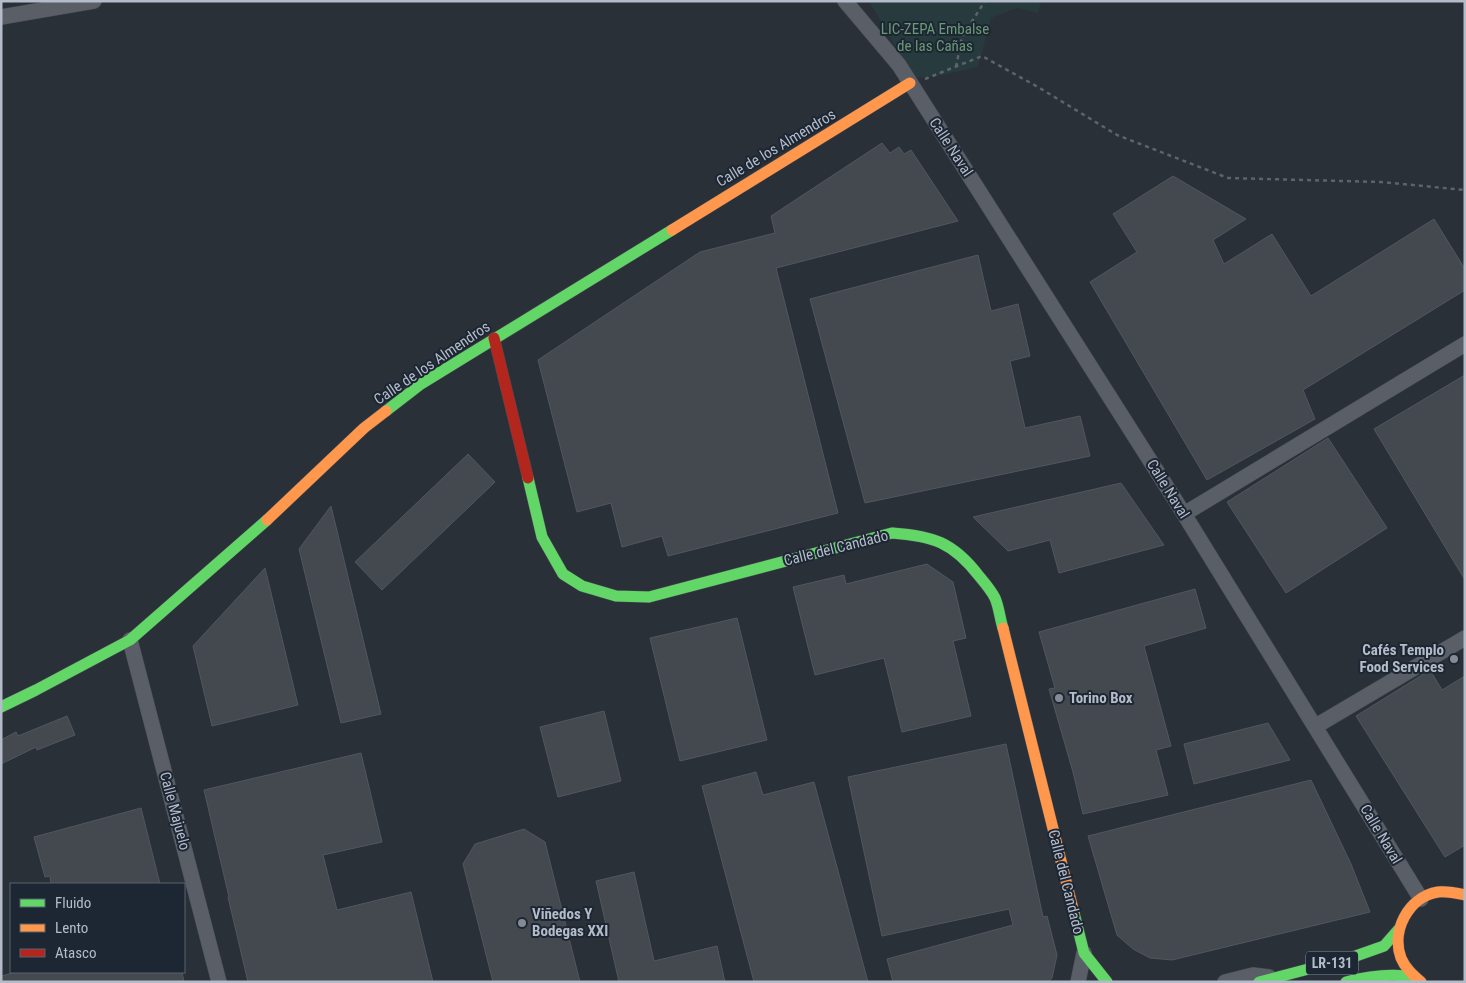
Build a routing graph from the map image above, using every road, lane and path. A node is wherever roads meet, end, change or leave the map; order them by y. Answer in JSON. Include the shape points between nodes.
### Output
{"nodes":[{"id":1,"x":94,"y":1,"type":"edge"},
{"id":2,"x":846,"y":1,"type":"edge"},
{"id":3,"x":985,"y":1,"type":"edge"},
{"id":4,"x":1,"y":17,"type":"edge"},
{"id":5,"x":956,"y":67,"type":"junction"},
{"id":6,"x":910,"y":83,"type":"junction"},
{"id":7,"x":1465,"y":190,"type":"edge"},
{"id":8,"x":494,"y":338,"type":"junction"},
{"id":9,"x":1465,"y":344,"type":"edge"},
{"id":10,"x":1184,"y":514,"type":"junction"},
{"id":11,"x":1465,"y":638,"type":"edge"},
{"id":12,"x":130,"y":640,"type":"junction"},
{"id":13,"x":1,"y":707,"type":"edge"},
{"id":14,"x":1316,"y":726,"type":"junction"},
{"id":15,"x":1465,"y":895,"type":"edge"},
{"id":16,"x":1421,"y":899,"type":"junction"},
{"id":17,"x":1398,"y":930,"type":"junction"},
{"id":18,"x":1084,"y":953,"type":"junction"},
{"id":19,"x":1417,"y":979,"type":"edge"},
{"id":20,"x":1266,"y":980,"type":"edge"},
{"id":21,"x":219,"y":982,"type":"edge"},
{"id":22,"x":1078,"y":982,"type":"edge"},
{"id":23,"x":1107,"y":982,"type":"edge"},
{"id":24,"x":1225,"y":982,"type":"edge"},
{"id":25,"x":1346,"y":982,"type":"edge"}],
"edges":[{"from":1,"to":4,"type":"street"},
{"from":2,"to":6,"type":"street","name":"Calle Naval"},
{"from":3,"to":5,"type":"path","via":[[962,38]]},
{"from":5,"to":6,"type":"path"},
{"from":5,"to":7,"type":"path","via":[[982,56],[1117,134],[1228,178],[1381,182]]},
{"from":6,"to":8,"type":"street","name":"Calle de los Almendros"},
{"from":6,"to":10,"type":"street","name":"Calle Naval"},
{"from":8,"to":12,"type":"street","name":"Calle de los Almendros","via":[[421,384],[364,428],[288,501]]},
{"from":8,"to":18,"type":"street","name":"Calle del Candado","via":[[542,537],[563,574],[582,586],[616,596],[649,597],[892,533],[919,535],[948,545],[973,566],[995,598]]},
{"from":9,"to":10,"type":"street"},
{"from":10,"to":14,"type":"street","name":"Calle Naval"},
{"from":11,"to":14,"type":"street"},
{"from":12,"to":13,"type":"street","name":"Calle de los Almendros"},
{"from":12,"to":21,"type":"street","name":"Calle Majuelo"},
{"from":14,"to":16,"type":"street","name":"Calle Naval"},
{"from":15,"to":16,"type":"street","via":[[1435,893]]},
{"from":16,"to":17,"type":"street","via":[[1410,907]]},
{"from":17,"to":19,"type":"street","via":[[1403,964]]},
{"from":17,"to":20,"type":"street","number":"LR-131","via":[[1384,946]]},
{"from":18,"to":22,"type":"street"},
{"from":18,"to":23,"type":"street","name":"Calle del Candado"},
{"from":19,"to":25,"type":"street","number":"LR-131","via":[[1384,974]]},
{"from":20,"to":24,"type":"street","via":[[1253,975]]}]}
